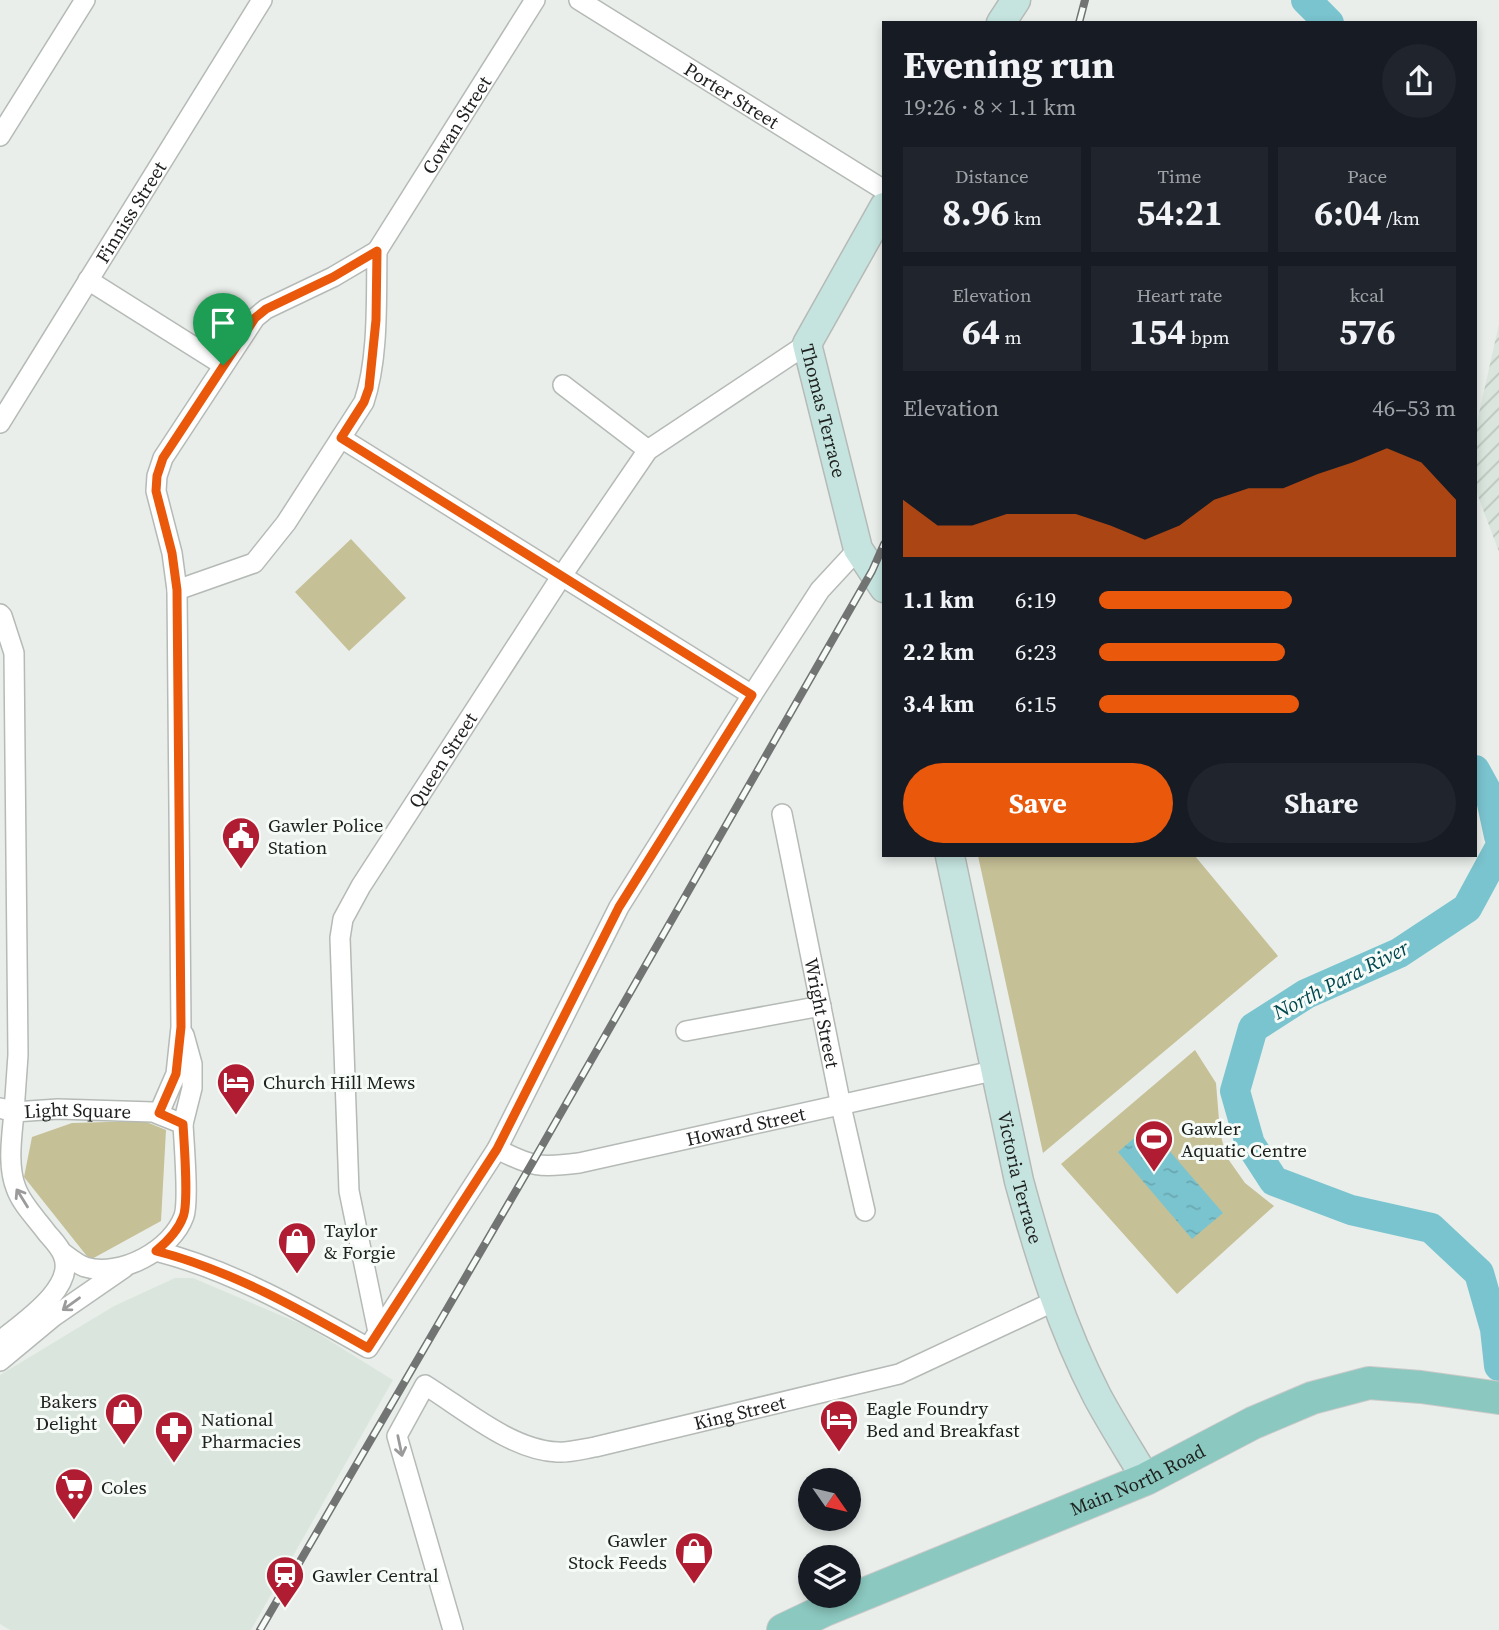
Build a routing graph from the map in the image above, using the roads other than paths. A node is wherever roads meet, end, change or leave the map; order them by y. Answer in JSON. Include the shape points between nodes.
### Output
{"nodes":[{"id":1,"x":85,"y":0,"type":"edge"},
{"id":2,"x":262,"y":0,"type":"edge"},
{"id":3,"x":535,"y":0,"type":"edge"},
{"id":4,"x":579,"y":0,"type":"edge"},
{"id":5,"x":1016,"y":0,"type":"edge"},
{"id":6,"x":606,"y":7,"type":"edge"},
{"id":7,"x":1002,"y":21,"type":"edge"},
{"id":8,"x":0,"y":136,"type":"edge"},
{"id":9,"x":882,"y":189,"type":"edge"},
{"id":10,"x":882,"y":211,"type":"edge"},
{"id":11,"x":377,"y":251,"type":"junction"},
{"id":12,"x":88,"y":280,"type":"junction"},
{"id":13,"x":807,"y":344,"type":"junction"},
{"id":14,"x":223,"y":365,"type":"junction"},
{"id":15,"x":564,"y":385,"type":"dead end"},
{"id":16,"x":0,"y":423,"type":"edge"},
{"id":17,"x":341,"y":438,"type":"junction"},
{"id":18,"x":648,"y":450,"type":"junction"},
{"id":19,"x":858,"y":549,"type":"junction"},
{"id":20,"x":561,"y":577,"type":"junction"},
{"id":21,"x":882,"y":585,"type":"edge"},
{"id":22,"x":177,"y":590,"type":"junction"},
{"id":23,"x":0,"y":614,"type":"edge"},
{"id":24,"x":752,"y":695,"type":"junction"},
{"id":25,"x":782,"y":814,"type":"dead end"},
{"id":26,"x":950,"y":857,"type":"edge"},
{"id":27,"x":821,"y":1006,"type":"junction"},
{"id":28,"x":181,"y":1027,"type":"junction"},
{"id":29,"x":686,"y":1031,"type":"dead end"},
{"id":30,"x":18,"y":1055,"type":"junction"},
{"id":31,"x":997,"y":1070,"type":"junction"},
{"id":32,"x":841,"y":1106,"type":"junction"},
{"id":33,"x":58,"y":1109,"type":"junction"},
{"id":34,"x":7,"y":1110,"type":"edge"},
{"id":35,"x":159,"y":1113,"type":"junction"},
{"id":36,"x":183,"y":1124,"type":"junction"},
{"id":37,"x":0,"y":1129,"type":"edge"},
{"id":38,"x":12,"y":1146,"type":"junction"},
{"id":39,"x":497,"y":1149,"type":"junction"},
{"id":40,"x":865,"y":1211,"type":"dead end"},
{"id":41,"x":156,"y":1251,"type":"junction"},
{"id":42,"x":63,"y":1253,"type":"junction"},
{"id":43,"x":127,"y":1265,"type":"junction"},
{"id":44,"x":1055,"y":1301,"type":"junction"},
{"id":45,"x":373,"y":1340,"type":"junction"},
{"id":46,"x":0,"y":1341,"type":"edge"},
{"id":47,"x":0,"y":1361,"type":"edge"},
{"id":48,"x":1499,"y":1398,"type":"edge"},
{"id":49,"x":1146,"y":1479,"type":"junction"},
{"id":50,"x":453,"y":1630,"type":"edge"},
{"id":51,"x":783,"y":1630,"type":"edge"}],
"edges":[{"from":1,"to":8,"type":"street"},
{"from":2,"to":12,"type":"street","name":"Finniss Street"},
{"from":3,"to":11,"type":"street","name":"Cowan Street"},
{"from":4,"to":6,"type":"street","name":"Porter Street"},
{"from":5,"to":7,"type":"street"},
{"from":6,"to":9,"type":"street","name":"Porter Street"},
{"from":10,"to":13,"type":"street","name":"Thomas Terrace"},
{"from":11,"to":14,"type":"street","via":[[260,313]]},
{"from":11,"to":17,"type":"street","via":[[369,388]]},
{"from":12,"to":14,"type":"street"},
{"from":12,"to":16,"type":"street","name":"Finniss Street"},
{"from":13,"to":18,"type":"street","name":"Queen Street"},
{"from":13,"to":19,"type":"street","name":"Thomas Terrace"},
{"from":14,"to":22,"type":"street","via":[[163,458],[157,476],[156,491]]},
{"from":15,"to":18,"type":"street"},
{"from":17,"to":20,"type":"street"},
{"from":17,"to":22,"type":"street","via":[[254,563]]},
{"from":18,"to":20,"type":"street","name":"Queen Street"},
{"from":19,"to":21,"type":"street"},
{"from":19,"to":24,"type":"street","via":[[820,590]]},
{"from":20,"to":24,"type":"street"},
{"from":20,"to":45,"type":"street","name":"Queen Street","via":[[343,919],[349,1191]]},
{"from":22,"to":28,"type":"street"},
{"from":23,"to":30,"type":"street","via":[[14,653]]},
{"from":24,"to":39,"type":"street","via":[[619,907]]},
{"from":25,"to":27,"type":"street","name":"Wright Street"},
{"from":26,"to":31,"type":"street","name":"Victoria Terrace"},
{"from":27,"to":29,"type":"street"},
{"from":27,"to":32,"type":"street","name":"Wright Street"},
{"from":28,"to":35,"type":"street","via":[[176,1074]]},
{"from":28,"to":36,"type":"street","via":[[192,1064],[192,1088]]},
{"from":30,"to":33,"type":"street","via":[[21,1083],[31,1101]]},
{"from":30,"to":34,"type":"street"},
{"from":31,"to":32,"type":"street","name":"Howard Street"},
{"from":31,"to":44,"type":"street","name":"Victoria Terrace","via":[[1019,1181]]},
{"from":32,"to":39,"type":"street","name":"Howard Street","via":[[579,1163],[531,1165]]},
{"from":32,"to":40,"type":"street","name":"Wright Street"},
{"from":33,"to":34,"type":"street","name":"Light Square"},
{"from":33,"to":35,"type":"street","name":"Light Square"},
{"from":34,"to":38,"type":"street","name":"Light Square"},
{"from":35,"to":36,"type":"street","name":"Light Square"},
{"from":36,"to":41,"type":"street","name":"Light Square","via":[[185,1214]]},
{"from":37,"to":38,"type":"street"},
{"from":42,"to":38,"type":"street","name":"Light Square","one_way":true,"via":[[20,1197]]},
{"from":39,"to":45,"type":"street"},
{"from":41,"to":43,"type":"street","name":"Light Square"},
{"from":41,"to":45,"type":"street","via":[[187,1258]]},
{"from":42,"to":43,"type":"street","name":"Light Square","via":[[91,1268]]},
{"from":42,"to":46,"type":"street","via":[[66,1270],[61,1284]]},
{"from":43,"to":47,"type":"street","one_way":true},
{"from":44,"to":49,"type":"street","name":"Victoria Terrace","via":[[1097,1396]]},
{"from":44,"to":50,"type":"street","name":"King Street","one_way":true,"via":[[899,1374],[559,1453],[514,1441],[425,1385],[397,1436]]},
{"from":48,"to":49,"type":"main road","name":"Main North Road","via":[[1368,1383],[1312,1398],[1253,1423]]},
{"from":49,"to":51,"type":"main road","name":"Main North Road"}]}
